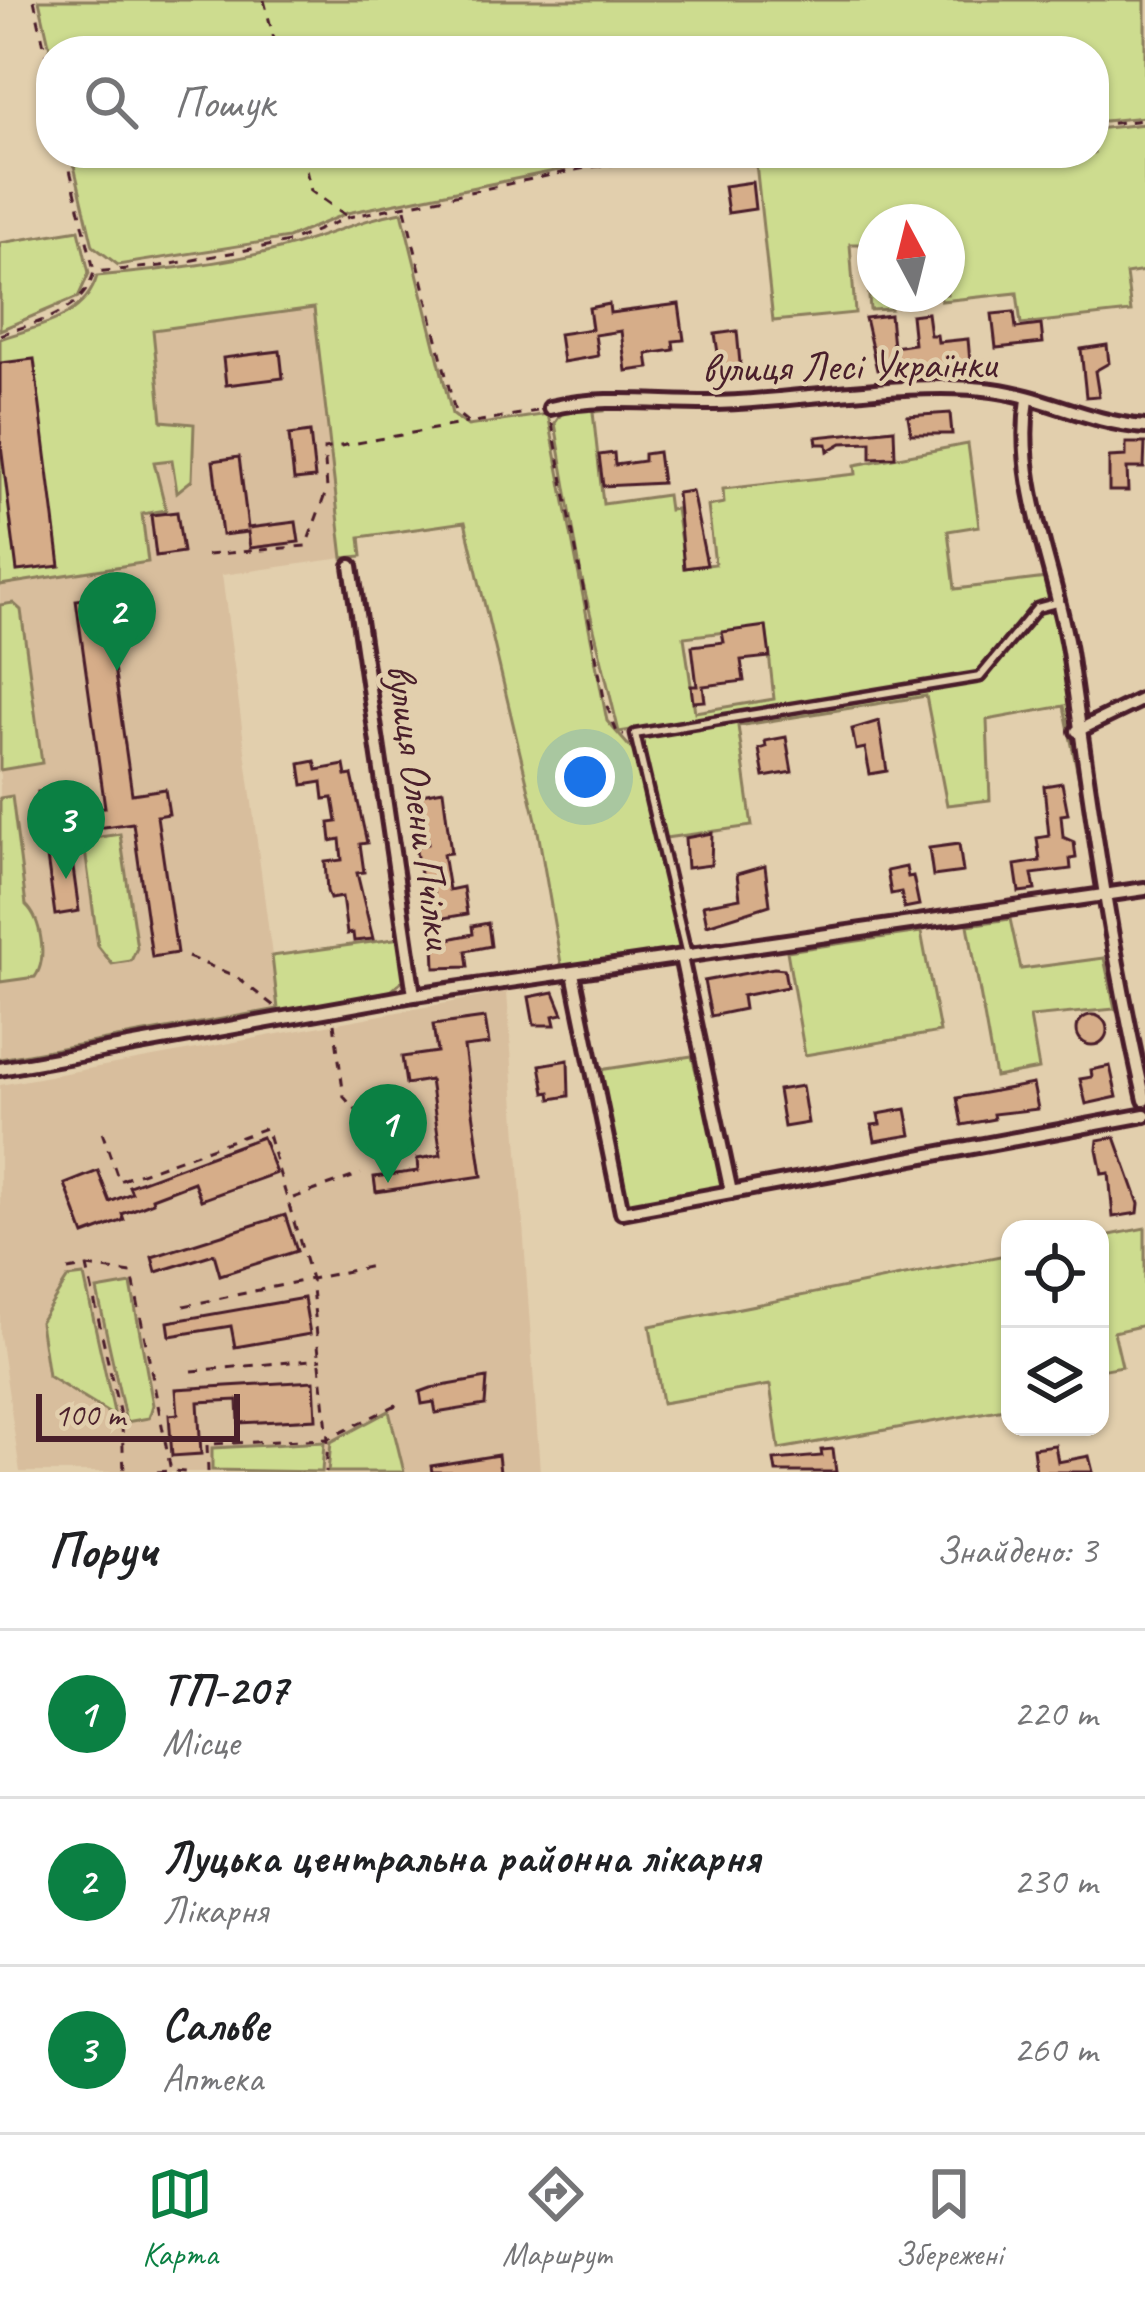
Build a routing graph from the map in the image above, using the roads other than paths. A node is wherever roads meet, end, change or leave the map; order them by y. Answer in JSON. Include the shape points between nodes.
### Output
{"nodes":[{"id":1,"x":1028,"y":399,"type":"junction"},
{"id":2,"x":550,"y":408,"type":"road end"},
{"id":3,"x":1145,"y":427,"type":"edge"},
{"id":4,"x":351,"y":566,"type":"dead end"},
{"id":5,"x":1057,"y":603,"type":"junction"},
{"id":6,"x":1145,"y":698,"type":"edge"},
{"id":7,"x":1077,"y":731,"type":"junction"},
{"id":8,"x":1145,"y":889,"type":"edge"},
{"id":9,"x":1104,"y":895,"type":"junction"},
{"id":10,"x":684,"y":956,"type":"junction"},
{"id":11,"x":573,"y":973,"type":"junction"},
{"id":12,"x":414,"y":995,"type":"junction"},
{"id":13,"x":0,"y":1069,"type":"edge"},
{"id":14,"x":1145,"y":1100,"type":"edge"},
{"id":15,"x":1145,"y":1115,"type":"edge"},
{"id":16,"x":730,"y":1192,"type":"junction"}],
"edges":[{"from":1,"to":2,"type":"street","name":"вулиця Лесі Українки","via":[[978,388]]},
{"from":1,"to":3,"type":"street","name":"вулиця Лесі Українки","via":[[1084,419]]},
{"from":1,"to":5,"type":"street","via":[[1023,429]]},
{"from":4,"to":12,"type":"street","name":"вулиця Олени Пчілки"},
{"from":5,"to":7,"type":"street"},
{"from":5,"to":10,"type":"lane","via":[[1037,608],[980,677],[635,734]]},
{"from":6,"to":7,"type":"street"},
{"from":7,"to":9,"type":"street"},
{"from":8,"to":9,"type":"street"},
{"from":9,"to":10,"type":"street"},
{"from":9,"to":14,"type":"street"},
{"from":10,"to":11,"type":"street"},
{"from":10,"to":16,"type":"street"},
{"from":11,"to":12,"type":"street"},
{"from":11,"to":16,"type":"street","via":[[622,1212]]},
{"from":12,"to":13,"type":"street","name":"вулиця Олени Пчілки"},
{"from":15,"to":16,"type":"street"}]}
